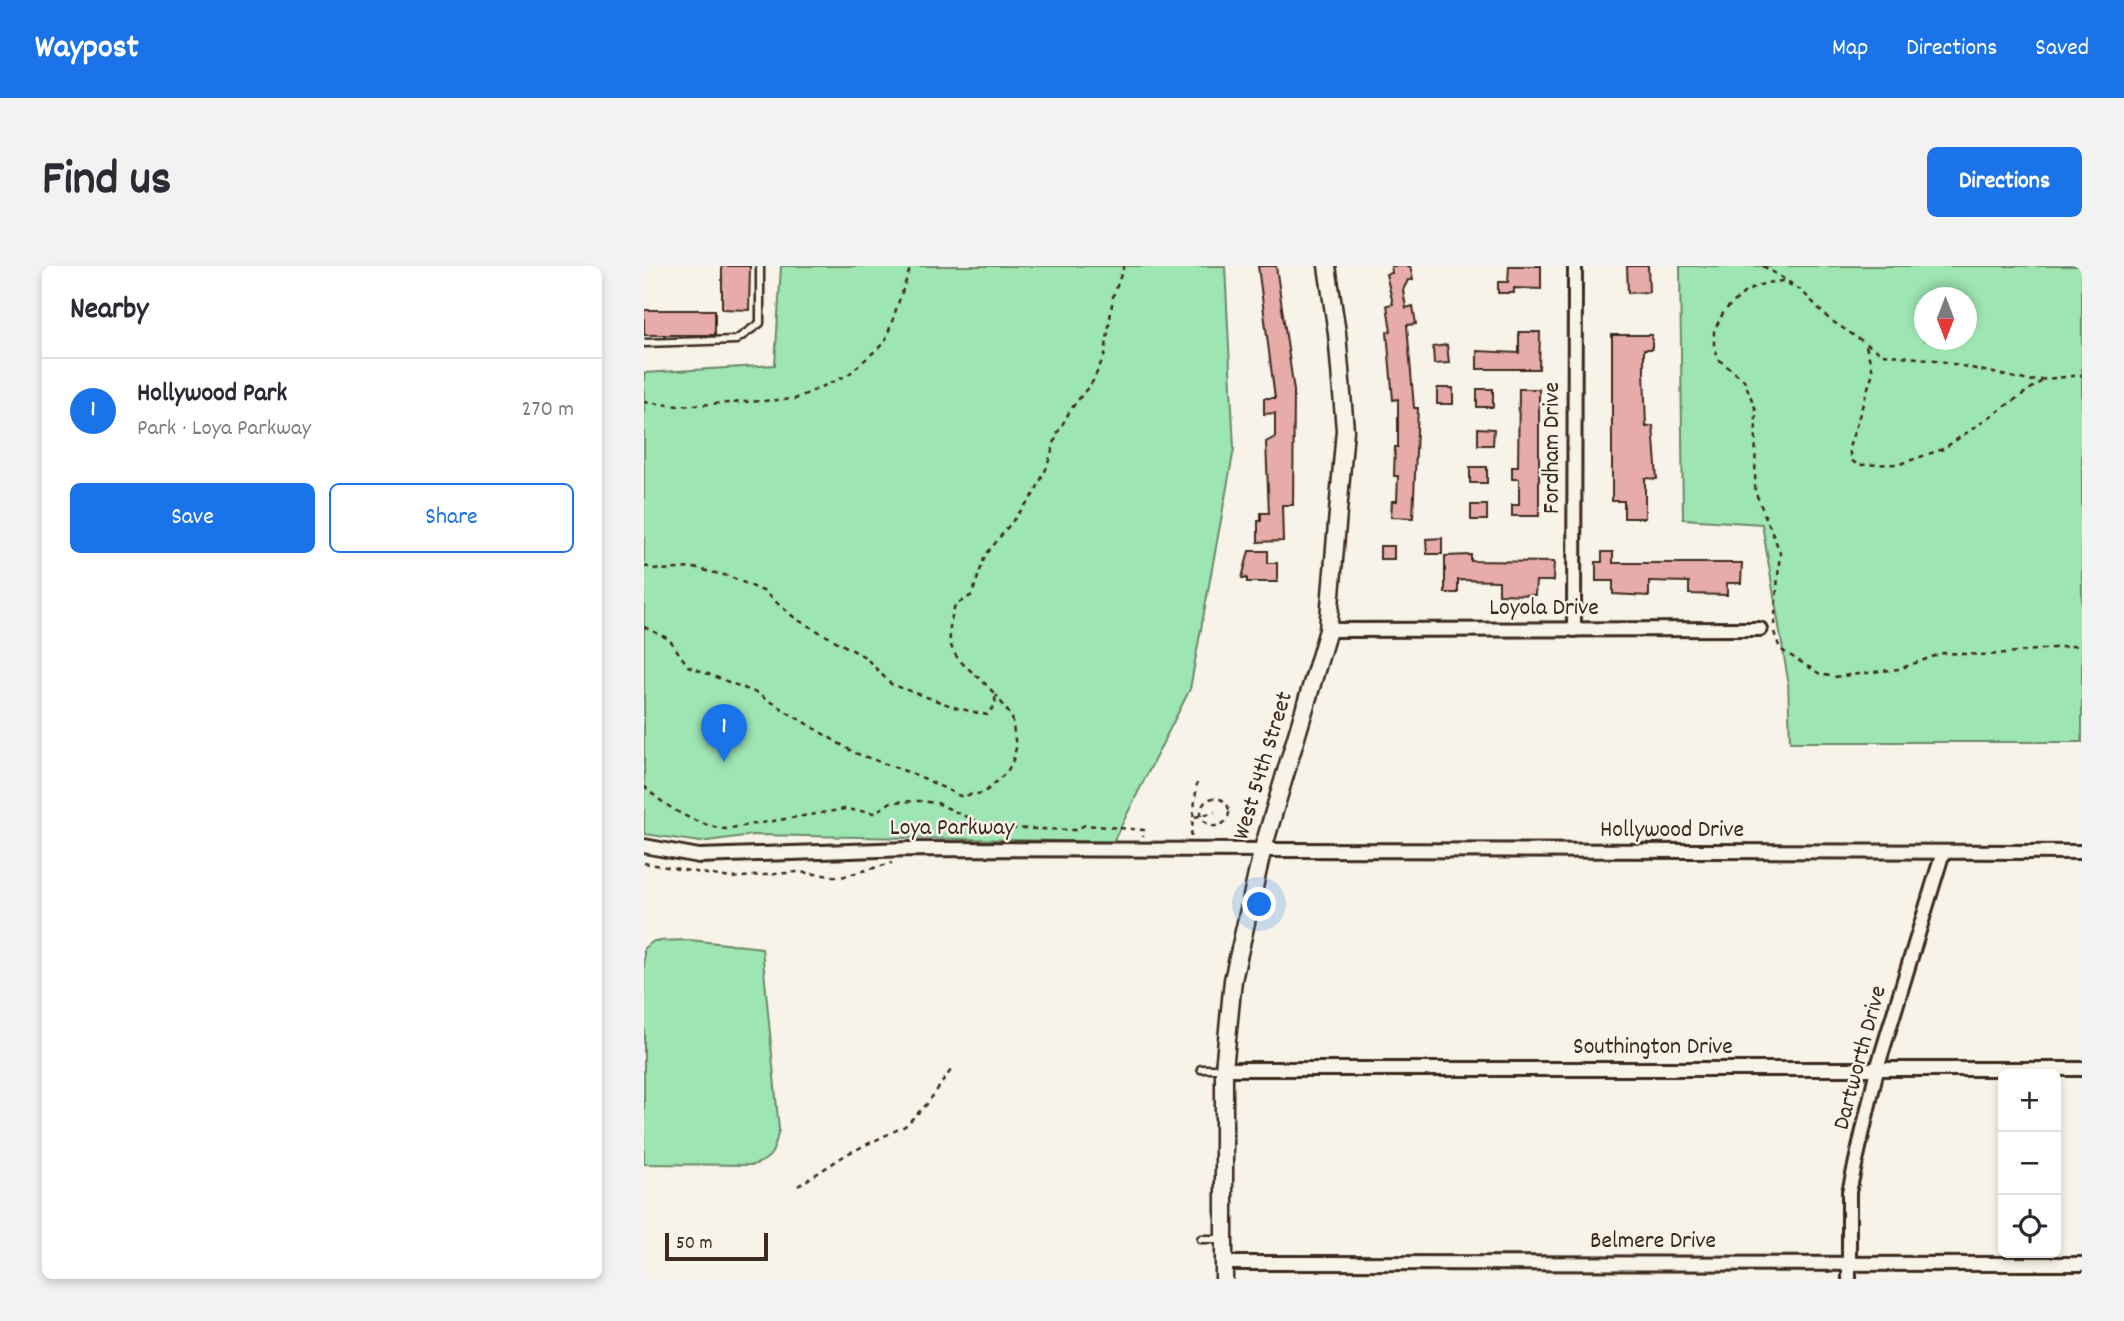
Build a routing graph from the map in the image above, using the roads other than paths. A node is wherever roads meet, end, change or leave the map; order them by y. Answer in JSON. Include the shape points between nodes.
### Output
{"nodes":[{"id":1,"x":760,"y":266,"type":"edge"},
{"id":2,"x":1326,"y":266,"type":"edge"},
{"id":3,"x":1575,"y":266,"type":"edge"},
{"id":4,"x":644,"y":343,"type":"edge"},
{"id":5,"x":1760,"y":629,"type":"dead end"},
{"id":6,"x":1328,"y":631,"type":"junction"},
{"id":7,"x":1574,"y":631,"type":"junction"},
{"id":8,"x":644,"y":846,"type":"edge"},
{"id":9,"x":1262,"y":852,"type":"junction"},
{"id":10,"x":1943,"y":852,"type":"junction"},
{"id":11,"x":2082,"y":852,"type":"edge"},
{"id":12,"x":1201,"y":1069,"type":"dead end"},
{"id":13,"x":1224,"y":1069,"type":"junction"},
{"id":14,"x":1877,"y":1069,"type":"junction"},
{"id":15,"x":2082,"y":1069,"type":"edge"},
{"id":16,"x":1201,"y":1239,"type":"dead end"},
{"id":17,"x":1224,"y":1239,"type":"junction"},
{"id":18,"x":1849,"y":1263,"type":"junction"},
{"id":19,"x":2082,"y":1264,"type":"edge"},
{"id":20,"x":1224,"y":1271,"type":"edge"},
{"id":21,"x":1849,"y":1279,"type":"edge"}],
"edges":[{"from":1,"to":4,"type":"lane","via":[[760,323],[736,340]]},
{"from":2,"to":6,"type":"street","name":"West 54th Street","via":[[1345,430]]},
{"from":3,"to":7,"type":"street","name":"Fordham Drive"},
{"from":5,"to":7,"type":"street","name":"Loyola Drive"},
{"from":6,"to":7,"type":"street","name":"Loyola Drive"},
{"from":6,"to":9,"type":"street","name":"West 54th Street"},
{"from":8,"to":9,"type":"street","name":"Loya Parkway","via":[[721,856],[909,849]]},
{"from":9,"to":10,"type":"street","name":"Hollywood Drive"},
{"from":9,"to":13,"type":"street","name":"West 54th Street","via":[[1233,980]]},
{"from":10,"to":11,"type":"street","name":"Hollywood Drive"},
{"from":10,"to":14,"type":"street","name":"Dartworth Drive"},
{"from":12,"to":13,"type":"lane"},
{"from":13,"to":14,"type":"street","name":"Southington Drive"},
{"from":13,"to":17,"type":"street","name":"West 54th Street"},
{"from":14,"to":15,"type":"street","name":"Southington Drive"},
{"from":14,"to":18,"type":"street","name":"Dartworth Drive","via":[[1849,1192]]},
{"from":16,"to":17,"type":"lane"},
{"from":17,"to":20,"type":"street","name":"West 54th Street"},
{"from":18,"to":19,"type":"street","name":"Belmere Drive"},
{"from":18,"to":20,"type":"street","name":"Belmere Drive"},
{"from":18,"to":21,"type":"street","name":"Dartworth Drive"}]}
